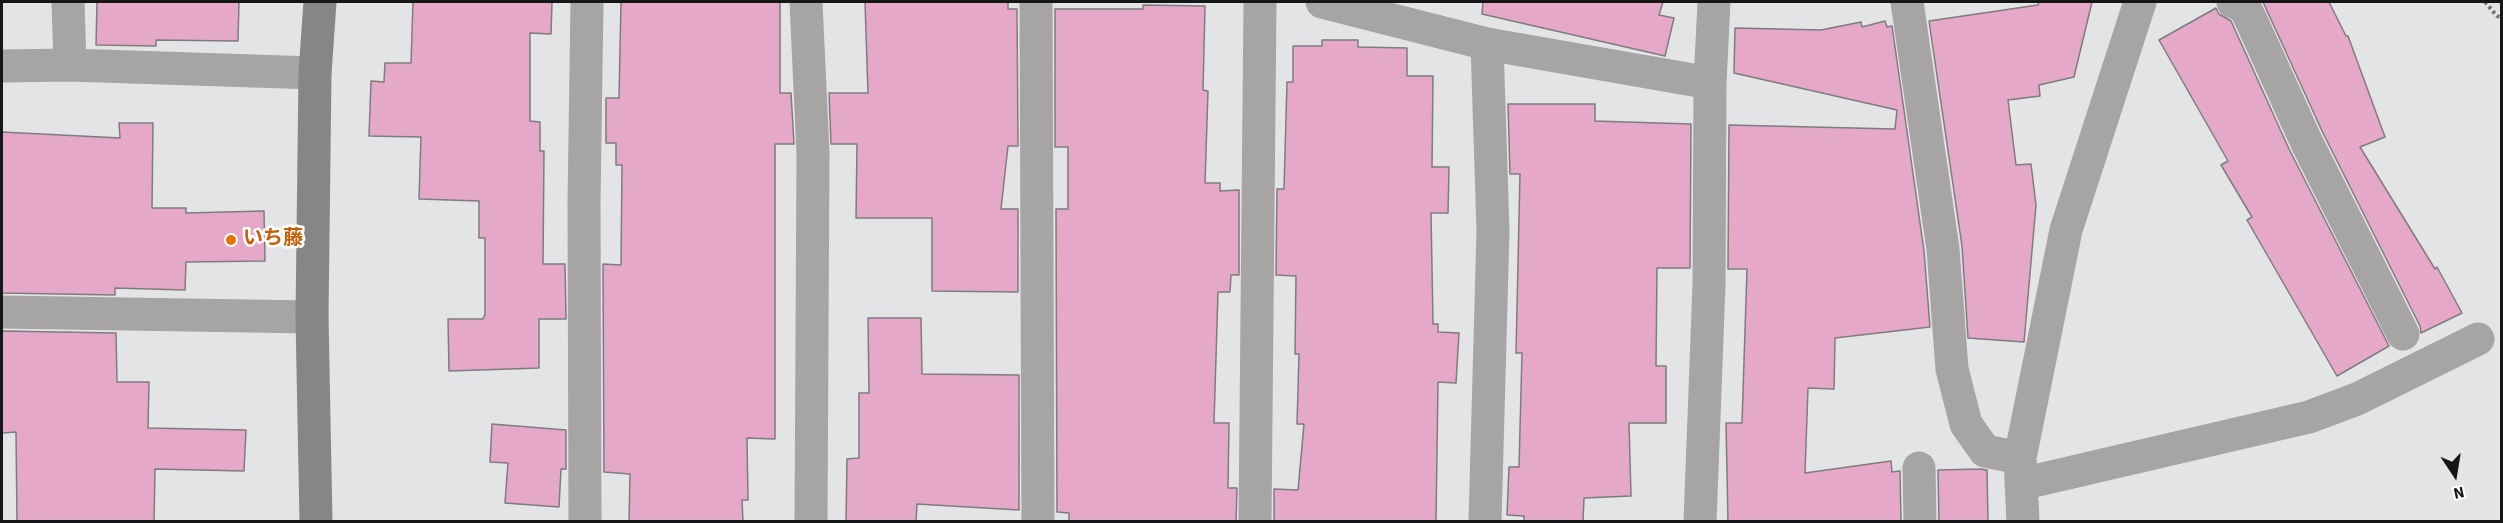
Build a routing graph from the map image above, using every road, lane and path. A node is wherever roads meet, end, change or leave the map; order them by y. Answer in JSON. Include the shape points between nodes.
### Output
{"nodes":[{"id":1,"x":68,"y":2,"type":"edge"},
{"id":2,"x":320,"y":2,"type":"edge"},
{"id":3,"x":587,"y":2,"type":"edge"},
{"id":4,"x":806,"y":2,"type":"edge"},
{"id":5,"x":1036,"y":2,"type":"edge"},
{"id":6,"x":1260,"y":2,"type":"edge"},
{"id":7,"x":1322,"y":2,"type":"edge"},
{"id":8,"x":1714,"y":2,"type":"edge"},
{"id":9,"x":1907,"y":2,"type":"edge"},
{"id":10,"x":2140,"y":2,"type":"edge"},
{"id":11,"x":2233,"y":2,"type":"edge"},
{"id":12,"x":2485,"y":2,"type":"edge"},
{"id":13,"x":2502,"y":18,"type":"edge"},
{"id":14,"x":1487,"y":44,"type":"junction"},
{"id":15,"x":70,"y":65,"type":"junction"},
{"id":16,"x":2,"y":66,"type":"edge"},
{"id":17,"x":315,"y":73,"type":"junction"},
{"id":18,"x":1710,"y":83,"type":"junction"},
{"id":19,"x":2,"y":312,"type":"edge"},
{"id":20,"x":312,"y":317,"type":"junction"},
{"id":21,"x":2403,"y":334,"type":"dead end"},
{"id":22,"x":2478,"y":339,"type":"dead end"},
{"id":23,"x":1920,"y":468,"type":"dead end"},
{"id":24,"x":2021,"y":471,"type":"junction"},
{"id":25,"x":316,"y":522,"type":"edge"},
{"id":26,"x":585,"y":522,"type":"edge"},
{"id":27,"x":811,"y":522,"type":"edge"},
{"id":28,"x":1038,"y":522,"type":"edge"},
{"id":29,"x":1256,"y":522,"type":"edge"},
{"id":30,"x":1485,"y":522,"type":"edge"},
{"id":31,"x":1700,"y":522,"type":"edge"},
{"id":32,"x":1920,"y":522,"type":"edge"},
{"id":33,"x":2023,"y":522,"type":"edge"}],
"edges":[{"from":1,"to":15,"type":"street"},
{"from":2,"to":17,"type":"street"},
{"from":3,"to":26,"type":"street"},
{"from":4,"to":27,"type":"street","via":[[813,153]]},
{"from":5,"to":28,"type":"street"},
{"from":6,"to":29,"type":"street"},
{"from":7,"to":14,"type":"street"},
{"from":8,"to":18,"type":"street"},
{"from":9,"to":24,"type":"street","via":[[1943,249],[1952,369],[1966,424],[1984,451]]},
{"from":10,"to":24,"type":"street","via":[[2066,230]]},
{"from":11,"to":21,"type":"street","via":[[2244,6],[2306,141]]},
{"from":12,"to":13,"type":"path"},
{"from":14,"to":18,"type":"street"},
{"from":14,"to":30,"type":"street","via":[[1493,231]]},
{"from":15,"to":16,"type":"street"},
{"from":15,"to":17,"type":"street"},
{"from":17,"to":20,"type":"street"},
{"from":18,"to":31,"type":"street","via":[[1709,285]]},
{"from":19,"to":20,"type":"street"},
{"from":20,"to":25,"type":"street"},
{"from":22,"to":24,"type":"street","via":[[2357,399],[2309,417]]},
{"from":23,"to":32,"type":"street"},
{"from":24,"to":33,"type":"street"}]}
